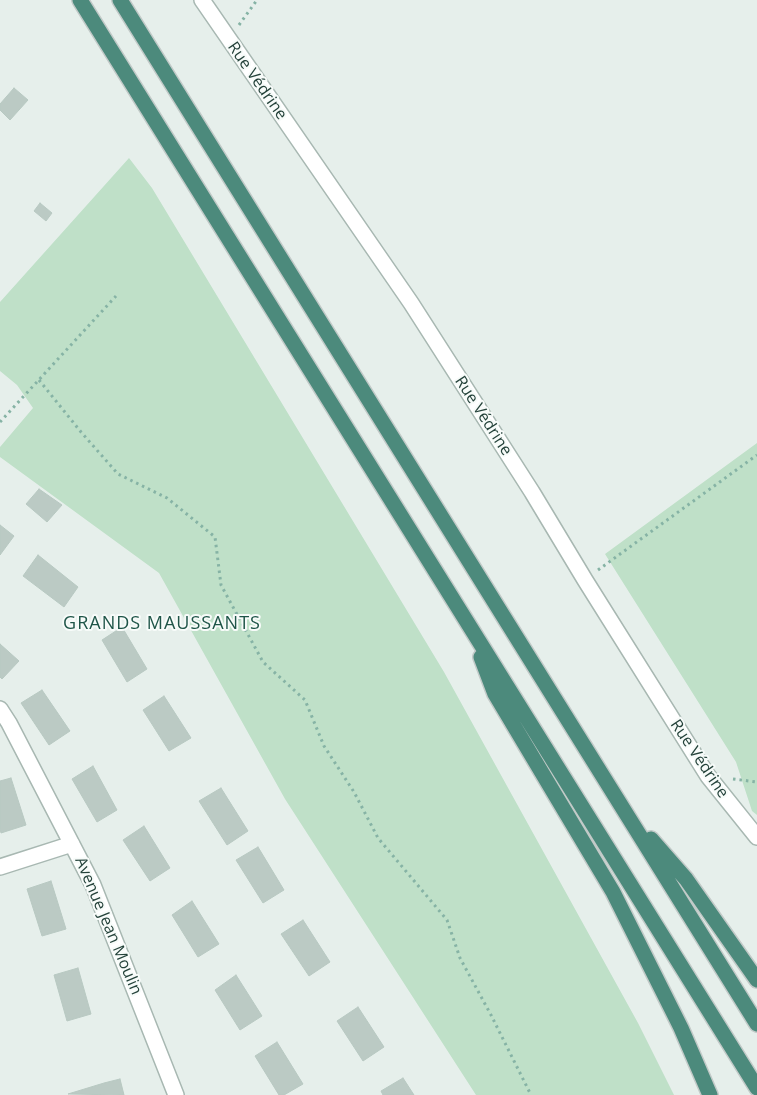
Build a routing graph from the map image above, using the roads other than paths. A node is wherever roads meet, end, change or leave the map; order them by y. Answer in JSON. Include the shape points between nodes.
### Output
{"nodes":[{"id":1,"x":80,"y":0,"type":"edge"},
{"id":2,"x":120,"y":0,"type":"edge"},
{"id":3,"x":202,"y":0,"type":"edge"},
{"id":4,"x":470,"y":628,"type":"junction"},
{"id":5,"x":0,"y":709,"type":"edge"},
{"id":6,"x":620,"y":804,"type":"junction"},
{"id":7,"x":757,"y":837,"type":"edge"},
{"id":8,"x":72,"y":844,"type":"junction"},
{"id":9,"x":0,"y":867,"type":"edge"},
{"id":10,"x":757,"y":980,"type":"edge"},
{"id":11,"x":757,"y":1024,"type":"edge"},
{"id":12,"x":757,"y":1088,"type":"edge"},
{"id":13,"x":176,"y":1095,"type":"edge"},
{"id":14,"x":710,"y":1095,"type":"edge"}],
"edges":[{"from":1,"to":4,"type":"highway"},
{"from":2,"to":6,"type":"highway"},
{"from":3,"to":7,"type":"street","name":"Rue Védrine","via":[[411,303],[708,776]]},
{"from":4,"to":12,"type":"highway"},
{"from":4,"to":14,"type":"highway","via":[[495,694],[613,892],[681,1028]]},
{"from":5,"to":8,"type":"street","name":"Avenue Jean Moulin"},
{"from":6,"to":10,"type":"highway","via":[[686,879]]},
{"from":6,"to":11,"type":"highway"},
{"from":8,"to":9,"type":"street"},
{"from":8,"to":13,"type":"street","name":"Avenue Jean Moulin","via":[[99,898]]}]}
